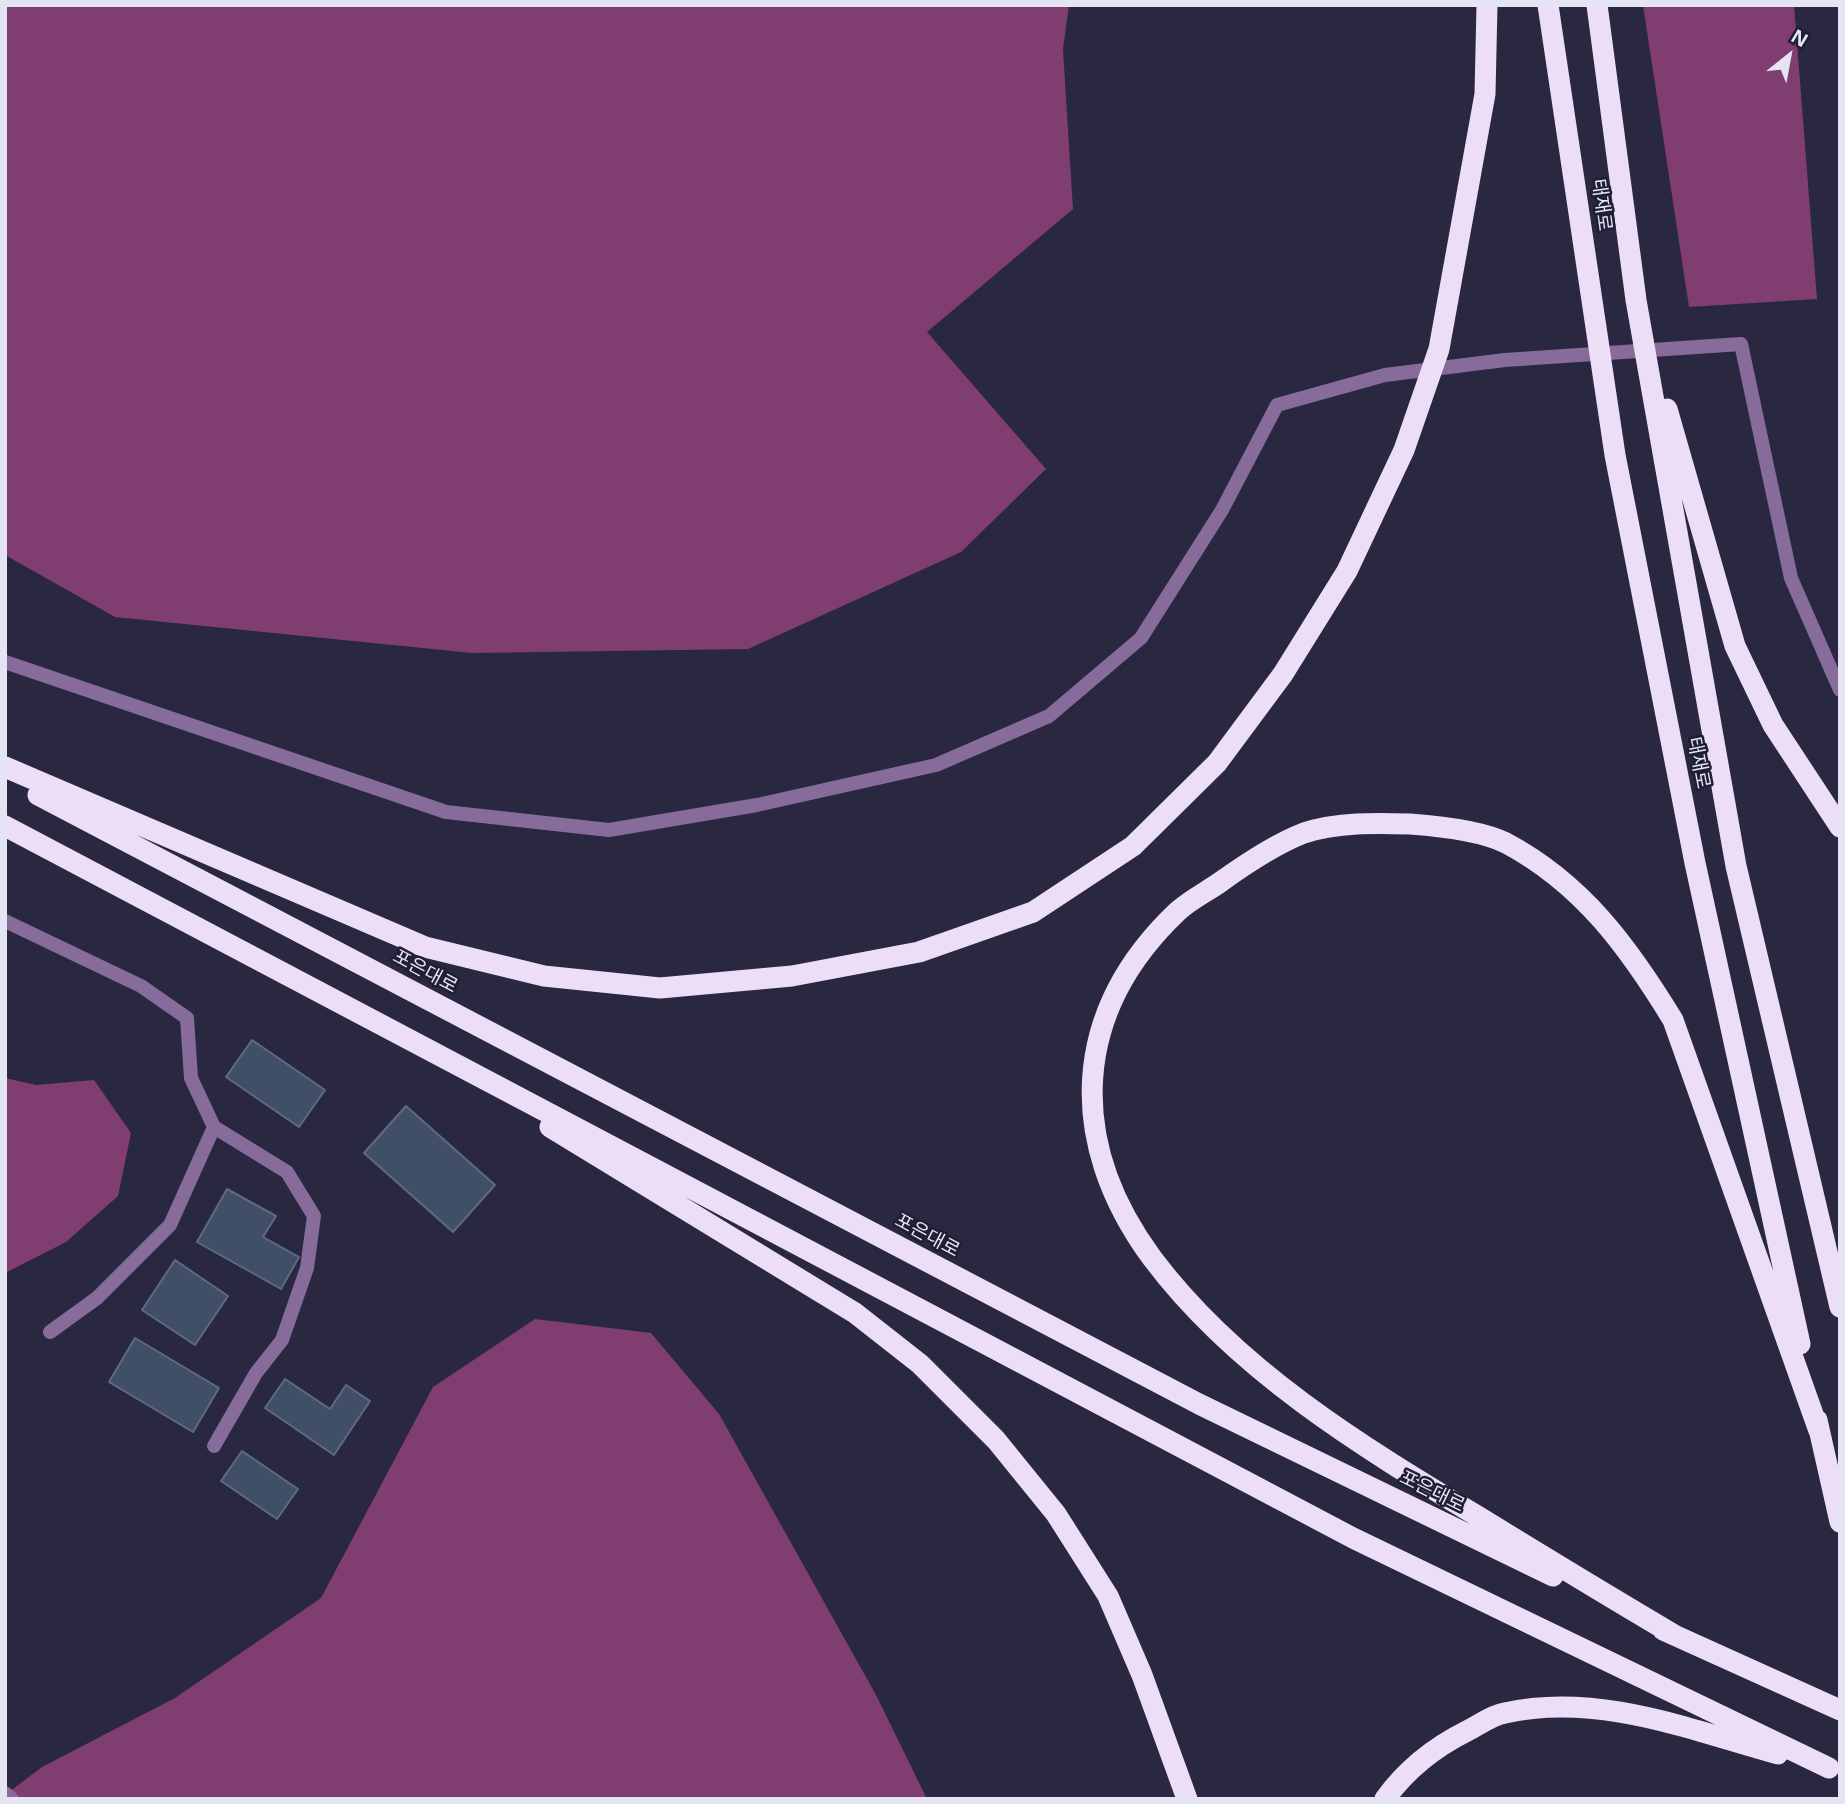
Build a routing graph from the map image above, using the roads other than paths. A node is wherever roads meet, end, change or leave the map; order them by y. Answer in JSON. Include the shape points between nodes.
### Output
{"nodes":[{"id":1,"x":1487,"y":5,"type":"edge"},
{"id":2,"x":1548,"y":5,"type":"edge"},
{"id":3,"x":1597,"y":5,"type":"edge"},
{"id":4,"x":1636,"y":300,"type":"junction"},
{"id":5,"x":5,"y":662,"type":"edge"},
{"id":6,"x":1840,"y":690,"type":"edge"},
{"id":7,"x":5,"y":767,"type":"edge"},
{"id":8,"x":5,"y":778,"type":"edge"},
{"id":9,"x":5,"y":826,"type":"edge"},
{"id":10,"x":1840,"y":827,"type":"edge"},
{"id":11,"x":5,"y":922,"type":"edge"},
{"id":12,"x":372,"y":1018,"type":"junction"},
{"id":13,"x":214,"y":1127,"type":"junction"},
{"id":14,"x":1840,"y":1307,"type":"edge"},
{"id":15,"x":50,"y":1332,"type":"dead end"},
{"id":16,"x":1819,"y":1431,"type":"junction"},
{"id":17,"x":214,"y":1446,"type":"dead end"},
{"id":18,"x":1840,"y":1522,"type":"edge"},
{"id":19,"x":1676,"y":1636,"type":"junction"},
{"id":20,"x":1840,"y":1710,"type":"edge"},
{"id":21,"x":1834,"y":1771,"type":"edge"},
{"id":22,"x":5,"y":1793,"type":"edge"},
{"id":23,"x":12,"y":1799,"type":"edge"},
{"id":24,"x":1187,"y":1799,"type":"edge"},
{"id":25,"x":1385,"y":1799,"type":"edge"}],
"edges":[{"from":1,"to":7,"type":"highway","via":[[1485,94],[1439,349],[1404,450],[1347,571],[1283,674],[1217,762],[1133,846],[1033,912],[919,952],[792,976],[660,988],[544,976],[425,947]]},
{"from":2,"to":16,"type":"highway","name":"태재로","via":[[1615,455],[1695,863]]},
{"from":3,"to":4,"type":"highway","name":"태재로"},
{"from":4,"to":10,"type":"highway","via":[[1735,646],[1773,725]]},
{"from":4,"to":14,"type":"highway","via":[[1736,866]]},
{"from":5,"to":6,"type":"street","via":[[446,812],[608,830],[757,805],[936,765],[1049,716],[1141,638],[1222,510],[1277,405],[1385,375],[1505,360],[1741,344],[1791,578]]},
{"from":8,"to":19,"type":"highway","name":"포은대로","via":[[1186,1398]]},
{"from":9,"to":12,"type":"highway"},
{"from":11,"to":13,"type":"street","via":[[141,986],[187,1018],[191,1078]]},
{"from":12,"to":21,"type":"highway","via":[[1353,1538]]},
{"from":12,"to":24,"type":"highway","via":[[855,1313],[920,1364],[996,1440],[1056,1514],[1108,1596]]},
{"from":13,"to":15,"type":"street","via":[[170,1226],[97,1298]]},
{"from":13,"to":17,"type":"street","via":[[287,1172],[314,1216],[307,1268],[282,1340],[256,1373]]},
{"from":16,"to":18,"type":"highway","name":"태재로"},
{"from":16,"to":19,"type":"highway","via":[[1673,1020],[1601,915],[1554,871],[1501,841],[1432,825],[1369,822],[1304,833],[1241,867],[1180,909],[1136,958],[1106,1013],[1091,1073],[1094,1139],[1118,1201],[1152,1257],[1207,1319],[1274,1381],[1375,1455]]},
{"from":19,"to":20,"type":"highway","name":"포은대로"},
{"from":21,"to":25,"type":"highway","via":[[1629,1713],[1567,1707],[1504,1713],[1448,1741],[1401,1777]]},
{"from":22,"to":23,"type":"street"}]}
